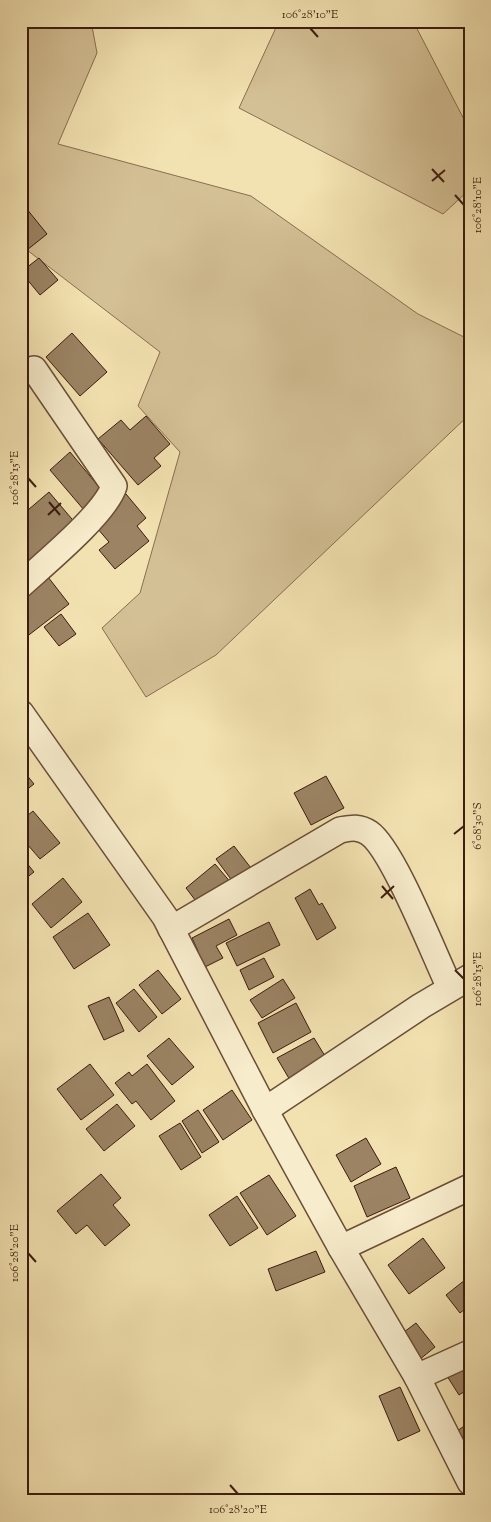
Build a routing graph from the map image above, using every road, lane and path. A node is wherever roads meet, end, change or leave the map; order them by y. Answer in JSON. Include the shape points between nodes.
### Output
{"nodes":[{"id":1,"x":34,"y":369,"type":"dead end"},
{"id":2,"x":21,"y":585,"type":"edge"},
{"id":3,"x":21,"y":713,"type":"edge"},
{"id":4,"x":171,"y":929,"type":"junction"},
{"id":5,"x":460,"y":983,"type":"edge"},
{"id":6,"x":265,"y":1110,"type":"junction"},
{"id":7,"x":470,"y":1187,"type":"edge"},
{"id":8,"x":341,"y":1248,"type":"junction"},
{"id":9,"x":470,"y":1353,"type":"edge"},
{"id":10,"x":417,"y":1377,"type":"junction"},
{"id":11,"x":470,"y":1482,"type":"edge"}],
"edges":[{"from":1,"to":2,"type":"street","via":[[114,486],[86,525]]},
{"from":3,"to":4,"type":"street"},
{"from":4,"to":5,"type":"street","via":[[340,830],[358,827],[370,833],[387,854]]},
{"from":4,"to":6,"type":"street"},
{"from":5,"to":6,"type":"street"},
{"from":6,"to":8,"type":"street"},
{"from":7,"to":8,"type":"street"},
{"from":8,"to":10,"type":"street"},
{"from":9,"to":10,"type":"street"},
{"from":10,"to":11,"type":"street"}]}
